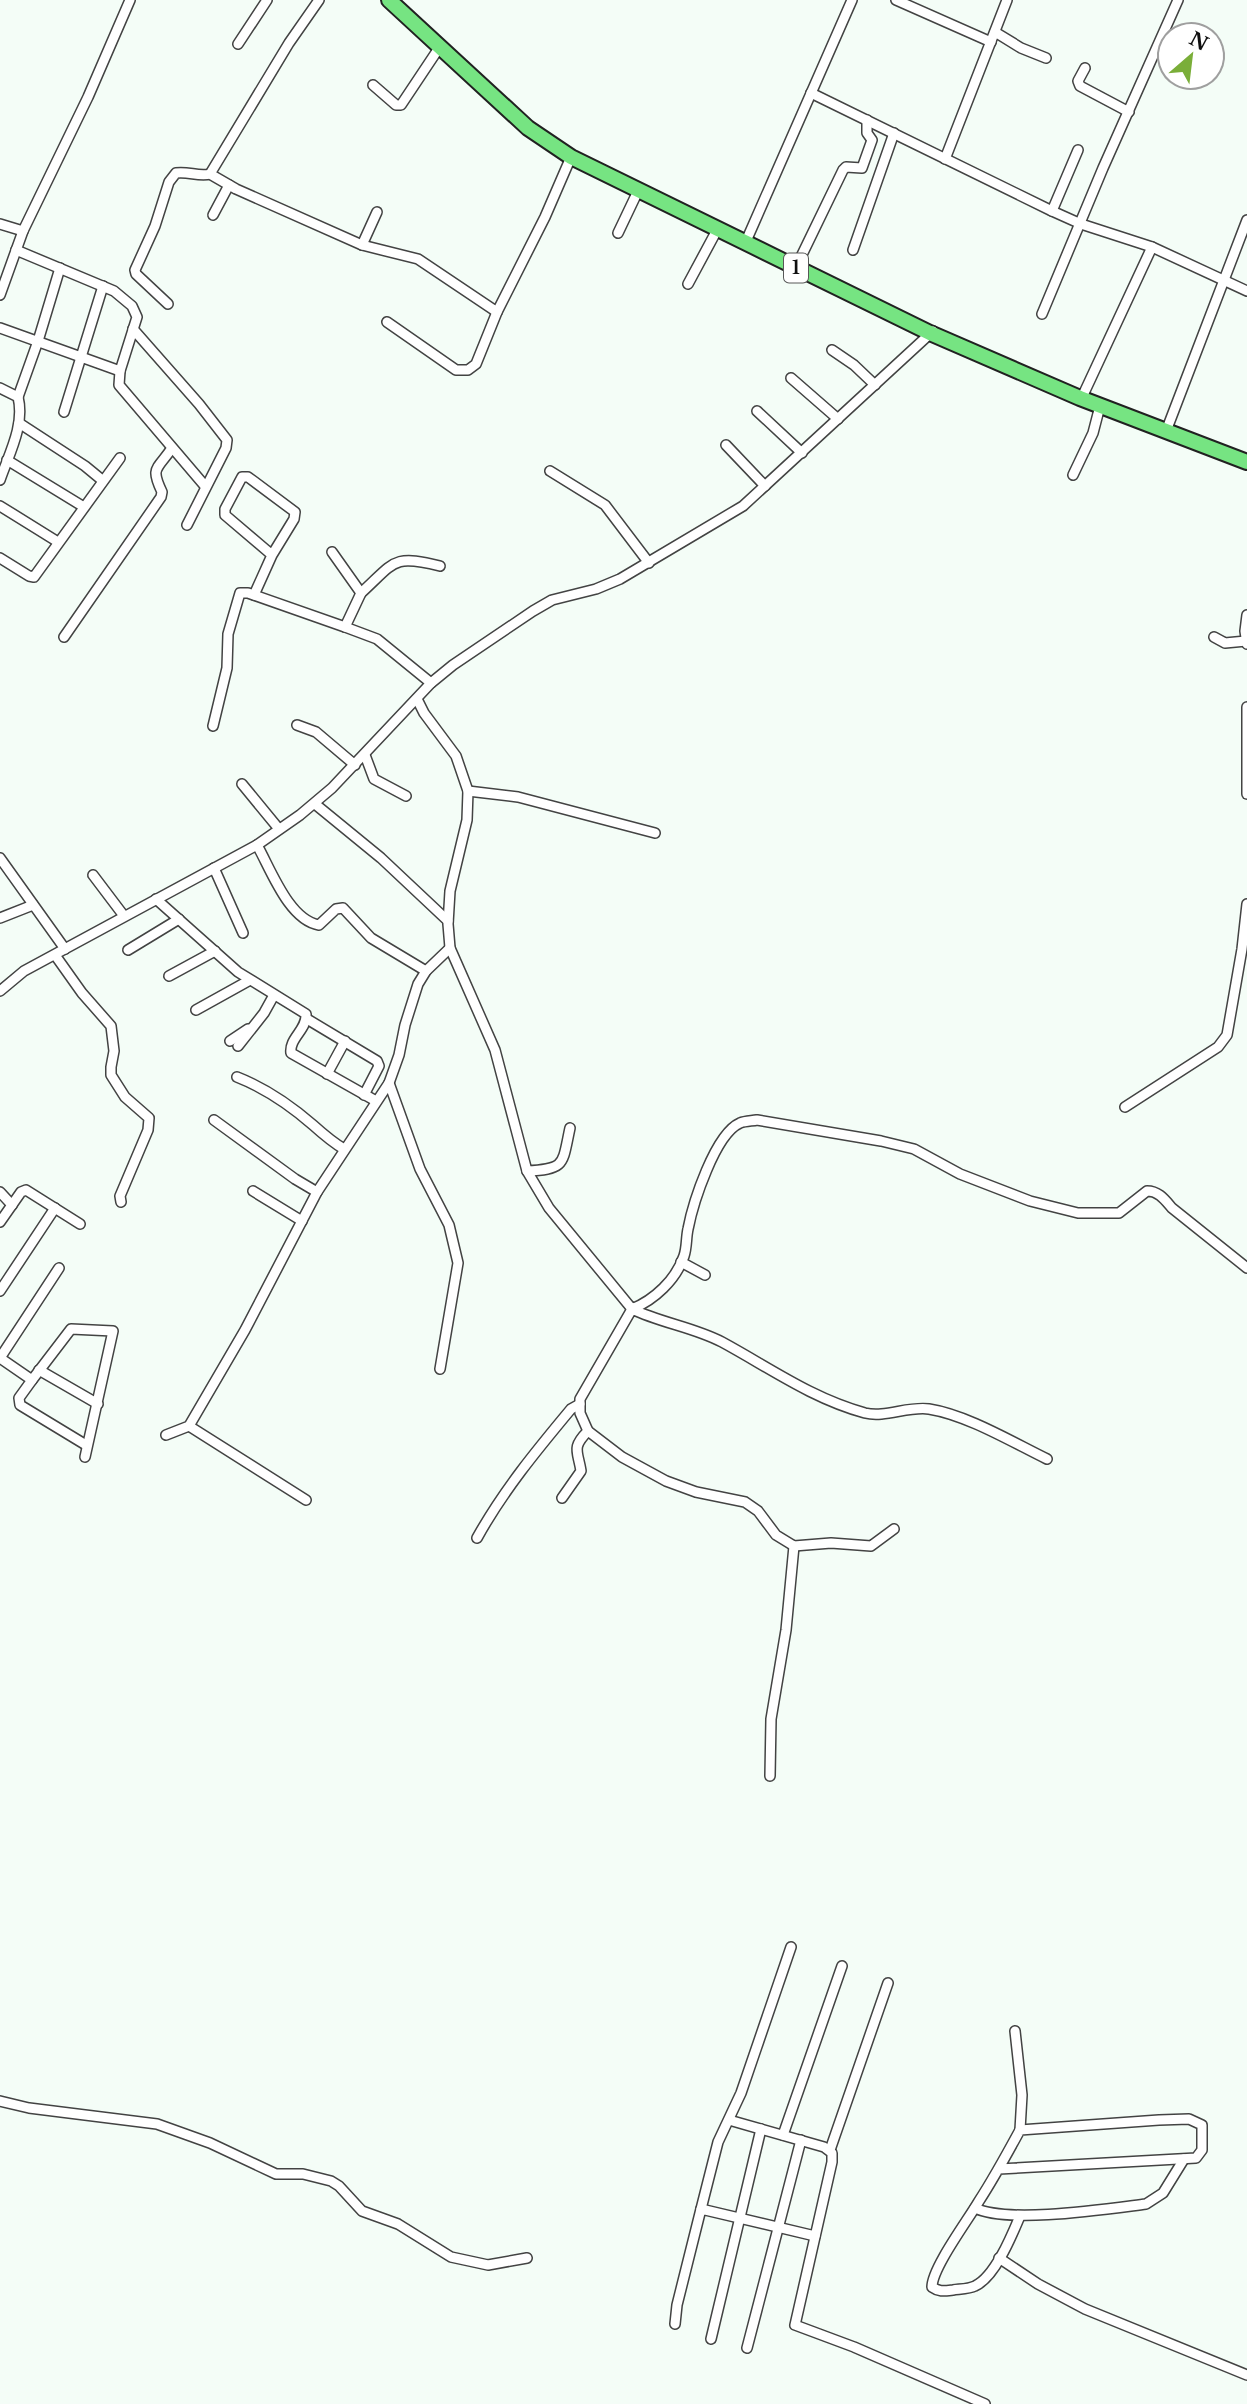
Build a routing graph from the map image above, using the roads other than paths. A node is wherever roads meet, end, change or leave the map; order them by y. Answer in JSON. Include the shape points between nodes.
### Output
{"nodes":[{"id":1,"x":130,"y":0,"type":"edge"},
{"id":2,"x":267,"y":0,"type":"edge"},
{"id":3,"x":319,"y":0,"type":"edge"},
{"id":4,"x":389,"y":0,"type":"edge"},
{"id":5,"x":397,"y":0,"type":"edge"},
{"id":6,"x":852,"y":0,"type":"edge"},
{"id":7,"x":896,"y":0,"type":"edge"},
{"id":8,"x":1007,"y":0,"type":"edge"},
{"id":9,"x":1176,"y":1,"type":"edge"},
{"id":10,"x":993,"y":37,"type":"junction"},
{"id":11,"x":238,"y":44,"type":"dead end"},
{"id":12,"x":439,"y":48,"type":"junction"},
{"id":13,"x":1046,"y":58,"type":"dead end"},
{"id":14,"x":1085,"y":68,"type":"dead end"},
{"id":15,"x":373,"y":85,"type":"dead end"},
{"id":16,"x":811,"y":93,"type":"junction"},
{"id":17,"x":1129,"y":112,"type":"junction"},
{"id":18,"x":867,"y":120,"type":"junction"},
{"id":19,"x":894,"y":133,"type":"junction"},
{"id":20,"x":1078,"y":150,"type":"dead end"},
{"id":21,"x":571,"y":157,"type":"junction"},
{"id":22,"x":945,"y":159,"type":"junction"},
{"id":23,"x":210,"y":174,"type":"junction"},
{"id":24,"x":229,"y":185,"type":"junction"},
{"id":25,"x":638,"y":191,"type":"junction"},
{"id":26,"x":1052,"y":211,"type":"junction"},
{"id":27,"x":377,"y":212,"type":"dead end"},
{"id":28,"x":213,"y":215,"type":"dead end"},
{"id":29,"x":1247,"y":220,"type":"edge"},
{"id":30,"x":0,"y":223,"type":"edge"},
{"id":31,"x":1081,"y":224,"type":"junction"},
{"id":32,"x":717,"y":230,"type":"junction"},
{"id":33,"x":23,"y":231,"type":"junction"},
{"id":34,"x":618,"y":233,"type":"dead end"},
{"id":35,"x":747,"y":239,"type":"junction"},
{"id":36,"x":362,"y":245,"type":"junction"},
{"id":37,"x":1152,"y":247,"type":"junction"},
{"id":38,"x":16,"y":250,"type":"junction"},
{"id":39,"x":853,"y":250,"type":"dead end"},
{"id":40,"x":798,"y":263,"type":"junction"},
{"id":41,"x":60,"y":268,"type":"junction"},
{"id":42,"x":1224,"y":279,"type":"junction"},
{"id":43,"x":688,"y":284,"type":"dead end"},
{"id":44,"x":103,"y":286,"type":"junction"},
{"id":45,"x":1247,"y":291,"type":"edge"},
{"id":46,"x":0,"y":295,"type":"edge"},
{"id":47,"x":168,"y":304,"type":"dead end"},
{"id":48,"x":497,"y":312,"type":"junction"},
{"id":49,"x":1042,"y":314,"type":"dead end"},
{"id":50,"x":387,"y":322,"type":"dead end"},
{"id":51,"x":0,"y":328,"type":"edge"},
{"id":52,"x":133,"y":329,"type":"junction"},
{"id":53,"x":932,"y":332,"type":"junction"},
{"id":54,"x":38,"y":341,"type":"junction"},
{"id":55,"x":832,"y":350,"type":"dead end"},
{"id":56,"x":80,"y":356,"type":"junction"},
{"id":57,"x":120,"y":371,"type":"junction"},
{"id":58,"x":791,"y":378,"type":"dead end"},
{"id":59,"x":875,"y":385,"type":"junction"},
{"id":60,"x":0,"y":388,"type":"edge"},
{"id":61,"x":1084,"y":393,"type":"junction"},
{"id":62,"x":18,"y":397,"type":"junction"},
{"id":63,"x":1100,"y":406,"type":"junction"},
{"id":64,"x":757,"y":411,"type":"dead end"},
{"id":65,"x":64,"y":412,"type":"dead end"},
{"id":66,"x":838,"y":419,"type":"junction"},
{"id":67,"x":19,"y":423,"type":"junction"},
{"id":68,"x":1168,"y":426,"type":"junction"},
{"id":69,"x":726,"y":445,"type":"dead end"},
{"id":70,"x":172,"y":449,"type":"junction"},
{"id":71,"x":802,"y":453,"type":"junction"},
{"id":72,"x":1247,"y":456,"type":"edge"},
{"id":73,"x":120,"y":458,"type":"dead end"},
{"id":74,"x":7,"y":460,"type":"junction"},
{"id":75,"x":1247,"y":462,"type":"edge"},
{"id":76,"x":550,"y":471,"type":"dead end"},
{"id":77,"x":1073,"y":475,"type":"dead end"},
{"id":78,"x":0,"y":480,"type":"edge"},
{"id":79,"x":102,"y":480,"type":"junction"},
{"id":80,"x":205,"y":486,"type":"junction"},
{"id":81,"x":765,"y":486,"type":"junction"},
{"id":82,"x":0,"y":506,"type":"edge"},
{"id":83,"x":84,"y":507,"type":"junction"},
{"id":84,"x":187,"y":525,"type":"dead end"},
{"id":85,"x":58,"y":542,"type":"junction"},
{"id":86,"x":332,"y":552,"type":"dead end"},
{"id":87,"x":272,"y":555,"type":"junction"},
{"id":88,"x":0,"y":558,"type":"edge"},
{"id":89,"x":649,"y":563,"type":"junction"},
{"id":90,"x":440,"y":566,"type":"dead end"},
{"id":91,"x":361,"y":593,"type":"junction"},
{"id":92,"x":254,"y":595,"type":"junction"},
{"id":93,"x":1247,"y":615,"type":"edge"},
{"id":94,"x":345,"y":627,"type":"junction"},
{"id":95,"x":64,"y":637,"type":"dead end"},
{"id":96,"x":1214,"y":637,"type":"dead end"},
{"id":97,"x":1247,"y":642,"type":"edge"},
{"id":98,"x":431,"y":683,"type":"junction"},
{"id":99,"x":416,"y":699,"type":"junction"},
{"id":100,"x":1247,"y":707,"type":"edge"},
{"id":101,"x":213,"y":726,"type":"dead end"},
{"id":102,"x":297,"y":726,"type":"dead end"},
{"id":103,"x":365,"y":755,"type":"junction"},
{"id":104,"x":355,"y":765,"type":"junction"},
{"id":105,"x":242,"y":784,"type":"dead end"},
{"id":106,"x":468,"y":790,"type":"junction"},
{"id":107,"x":1247,"y":794,"type":"edge"},
{"id":108,"x":406,"y":796,"type":"dead end"},
{"id":109,"x":315,"y":804,"type":"junction"},
{"id":110,"x":279,"y":829,"type":"junction"},
{"id":111,"x":655,"y":832,"type":"dead end"},
{"id":112,"x":257,"y":845,"type":"junction"},
{"id":113,"x":0,"y":858,"type":"edge"},
{"id":114,"x":215,"y":868,"type":"junction"},
{"id":115,"x":93,"y":875,"type":"dead end"},
{"id":116,"x":156,"y":899,"type":"junction"},
{"id":117,"x":1247,"y":904,"type":"edge"},
{"id":118,"x":33,"y":905,"type":"junction"},
{"id":119,"x":124,"y":916,"type":"junction"},
{"id":120,"x":0,"y":918,"type":"edge"},
{"id":121,"x":179,"y":919,"type":"junction"},
{"id":122,"x":448,"y":921,"type":"junction"},
{"id":123,"x":243,"y":933,"type":"dead end"},
{"id":124,"x":450,"y":948,"type":"junction"},
{"id":125,"x":65,"y":949,"type":"junction"},
{"id":126,"x":128,"y":950,"type":"dead end"},
{"id":127,"x":215,"y":951,"type":"junction"},
{"id":128,"x":55,"y":955,"type":"junction"},
{"id":129,"x":426,"y":971,"type":"junction"},
{"id":130,"x":169,"y":976,"type":"dead end"},
{"id":131,"x":250,"y":980,"type":"junction"},
{"id":132,"x":0,"y":991,"type":"edge"},
{"id":133,"x":274,"y":995,"type":"junction"},
{"id":134,"x":196,"y":1010,"type":"dead end"},
{"id":135,"x":307,"y":1019,"type":"junction"},
{"id":136,"x":345,"y":1041,"type":"junction"},
{"id":137,"x":234,"y":1043,"type":"dead end"},
{"id":138,"x":327,"y":1074,"type":"junction"},
{"id":139,"x":237,"y":1077,"type":"dead end"},
{"id":140,"x":389,"y":1083,"type":"junction"},
{"id":141,"x":364,"y":1095,"type":"junction"},
{"id":142,"x":376,"y":1101,"type":"junction"},
{"id":143,"x":1125,"y":1107,"type":"dead end"},
{"id":144,"x":214,"y":1120,"type":"dead end"},
{"id":145,"x":570,"y":1128,"type":"dead end"},
{"id":146,"x":344,"y":1149,"type":"junction"},
{"id":147,"x":527,"y":1171,"type":"junction"},
{"id":148,"x":253,"y":1191,"type":"dead end"},
{"id":149,"x":0,"y":1192,"type":"edge"},
{"id":150,"x":317,"y":1192,"type":"junction"},
{"id":151,"x":121,"y":1202,"type":"dead end"},
{"id":152,"x":12,"y":1205,"type":"junction"},
{"id":153,"x":55,"y":1208,"type":"junction"},
{"id":154,"x":302,"y":1221,"type":"junction"},
{"id":155,"x":0,"y":1222,"type":"edge"},
{"id":156,"x":80,"y":1224,"type":"dead end"},
{"id":157,"x":681,"y":1262,"type":"junction"},
{"id":158,"x":59,"y":1268,"type":"dead end"},
{"id":159,"x":1247,"y":1268,"type":"edge"},
{"id":160,"x":705,"y":1275,"type":"dead end"},
{"id":161,"x":0,"y":1291,"type":"edge"},
{"id":162,"x":632,"y":1309,"type":"junction"},
{"id":163,"x":0,"y":1358,"type":"edge"},
{"id":164,"x":440,"y":1369,"type":"dead end"},
{"id":165,"x":39,"y":1370,"type":"junction"},
{"id":166,"x":32,"y":1380,"type":"junction"},
{"id":167,"x":98,"y":1404,"type":"junction"},
{"id":168,"x":580,"y":1404,"type":"junction"},
{"id":169,"x":189,"y":1426,"type":"junction"},
{"id":170,"x":588,"y":1430,"type":"junction"},
{"id":171,"x":166,"y":1435,"type":"dead end"},
{"id":172,"x":86,"y":1445,"type":"junction"},
{"id":173,"x":85,"y":1457,"type":"dead end"},
{"id":174,"x":1047,"y":1459,"type":"dead end"},
{"id":175,"x":562,"y":1498,"type":"dead end"},
{"id":176,"x":306,"y":1500,"type":"dead end"},
{"id":177,"x":894,"y":1529,"type":"dead end"},
{"id":178,"x":477,"y":1538,"type":"dead end"},
{"id":179,"x":794,"y":1546,"type":"junction"},
{"id":180,"x":770,"y":1776,"type":"dead end"},
{"id":181,"x":791,"y":1947,"type":"dead end"},
{"id":182,"x":842,"y":1965,"type":"dead end"},
{"id":183,"x":888,"y":1983,"type":"dead end"},
{"id":184,"x":1015,"y":2031,"type":"dead end"},
{"id":185,"x":0,"y":2101,"type":"edge"},
{"id":186,"x":729,"y":2120,"type":"junction"},
{"id":187,"x":761,"y":2129,"type":"junction"},
{"id":188,"x":1020,"y":2130,"type":"junction"},
{"id":189,"x":783,"y":2135,"type":"junction"},
{"id":190,"x":801,"y":2140,"type":"junction"},
{"id":191,"x":830,"y":2150,"type":"junction"},
{"id":192,"x":1184,"y":2159,"type":"junction"},
{"id":193,"x":999,"y":2169,"type":"junction"},
{"id":194,"x":975,"y":2208,"type":"junction"},
{"id":195,"x":701,"y":2209,"type":"junction"},
{"id":196,"x":1020,"y":2216,"type":"junction"},
{"id":197,"x":741,"y":2218,"type":"junction"},
{"id":198,"x":778,"y":2228,"type":"junction"},
{"id":199,"x":815,"y":2236,"type":"junction"},
{"id":200,"x":527,"y":2258,"type":"dead end"},
{"id":201,"x":999,"y":2258,"type":"junction"},
{"id":202,"x":675,"y":2324,"type":"dead end"},
{"id":203,"x":711,"y":2339,"type":"dead end"},
{"id":204,"x":747,"y":2348,"type":"dead end"},
{"id":205,"x":1247,"y":2375,"type":"edge"},
{"id":206,"x":985,"y":2404,"type":"edge"}],
"edges":[{"from":1,"to":33,"type":"street"},
{"from":2,"to":11,"type":"street"},
{"from":3,"to":23,"type":"street"},
{"from":4,"to":12,"type":"highway","number":"1"},
{"from":5,"to":35,"type":"highway","number":"1","via":[[470,70],[552,138]]},
{"from":6,"to":16,"type":"street"},
{"from":7,"to":10,"type":"street"},
{"from":8,"to":10,"type":"street"},
{"from":9,"to":17,"type":"street"},
{"from":10,"to":13,"type":"street"},
{"from":10,"to":22,"type":"street"},
{"from":12,"to":15,"type":"street","via":[[401,105]]},
{"from":12,"to":21,"type":"highway","number":"1","via":[[528,128]]},
{"from":14,"to":17,"type":"street","via":[[1080,86]]},
{"from":16,"to":18,"type":"street"},
{"from":16,"to":35,"type":"street"},
{"from":17,"to":31,"type":"street"},
{"from":18,"to":19,"type":"street"},
{"from":18,"to":40,"type":"street","via":[[872,141],[864,164],[843,170]]},
{"from":19,"to":22,"type":"street"},
{"from":19,"to":39,"type":"street"},
{"from":20,"to":26,"type":"street"},
{"from":21,"to":25,"type":"highway","number":"1"},
{"from":21,"to":48,"type":"street"},
{"from":22,"to":26,"type":"street"},
{"from":23,"to":24,"type":"street"},
{"from":23,"to":47,"type":"street","via":[[187,171],[176,173],[169,181],[135,270]]},
{"from":24,"to":28,"type":"street"},
{"from":24,"to":36,"type":"street"},
{"from":25,"to":32,"type":"highway","number":"1"},
{"from":25,"to":34,"type":"street"},
{"from":26,"to":31,"type":"street"},
{"from":27,"to":36,"type":"street"},
{"from":29,"to":42,"type":"street"},
{"from":30,"to":33,"type":"street"},
{"from":31,"to":37,"type":"street"},
{"from":31,"to":49,"type":"street"},
{"from":32,"to":43,"type":"street"},
{"from":32,"to":53,"type":"highway","number":"1"},
{"from":33,"to":38,"type":"street"},
{"from":35,"to":40,"type":"highway","number":"1"},
{"from":36,"to":48,"type":"street","via":[[418,259]]},
{"from":37,"to":42,"type":"street"},
{"from":37,"to":61,"type":"street"},
{"from":38,"to":41,"type":"street"},
{"from":38,"to":46,"type":"street"},
{"from":40,"to":53,"type":"highway","number":"1"},
{"from":41,"to":44,"type":"street"},
{"from":41,"to":54,"type":"street"},
{"from":42,"to":45,"type":"street"},
{"from":42,"to":68,"type":"street"},
{"from":44,"to":52,"type":"street","via":[[132,306],[137,317]]},
{"from":44,"to":56,"type":"street"},
{"from":48,"to":50,"type":"street","via":[[476,364],[468,370],[456,370]]},
{"from":51,"to":54,"type":"street"},
{"from":52,"to":57,"type":"street"},
{"from":52,"to":80,"type":"street","via":[[227,440]]},
{"from":53,"to":59,"type":"street"},
{"from":53,"to":61,"type":"highway","number":"1"},
{"from":53,"to":63,"type":"highway","number":"1"},
{"from":54,"to":56,"type":"street"},
{"from":54,"to":62,"type":"street"},
{"from":55,"to":59,"type":"street"},
{"from":56,"to":57,"type":"street"},
{"from":56,"to":65,"type":"street"},
{"from":57,"to":70,"type":"street","via":[[122,390]]},
{"from":58,"to":66,"type":"street"},
{"from":59,"to":66,"type":"street"},
{"from":60,"to":62,"type":"street"},
{"from":61,"to":68,"type":"highway","number":"1"},
{"from":62,"to":67,"type":"street"},
{"from":63,"to":75,"type":"highway","number":"1"},
{"from":63,"to":77,"type":"street"},
{"from":64,"to":71,"type":"street"},
{"from":66,"to":71,"type":"street"},
{"from":67,"to":74,"type":"street"},
{"from":67,"to":79,"type":"street"},
{"from":68,"to":72,"type":"highway","number":"1"},
{"from":69,"to":81,"type":"street"},
{"from":70,"to":80,"type":"street"},
{"from":70,"to":95,"type":"street","via":[[155,473],[161,497]]},
{"from":71,"to":81,"type":"street"},
{"from":73,"to":79,"type":"street"},
{"from":74,"to":78,"type":"street"},
{"from":74,"to":83,"type":"street"},
{"from":76,"to":89,"type":"street","via":[[606,505]]},
{"from":79,"to":83,"type":"street"},
{"from":80,"to":84,"type":"street"},
{"from":81,"to":89,"type":"street","via":[[743,506]]},
{"from":82,"to":85,"type":"street"},
{"from":83,"to":85,"type":"street"},
{"from":85,"to":88,"type":"street","via":[[33,577]]},
{"from":86,"to":91,"type":"street"},
{"from":87,"to":87,"type":"street","via":[[225,515],[242,477],[295,512]]},
{"from":87,"to":92,"type":"street"},
{"from":89,"to":98,"type":"street","via":[[596,589],[552,600]]},
{"from":90,"to":91,"type":"street","via":[[400,560]]},
{"from":91,"to":94,"type":"street"},
{"from":92,"to":94,"type":"street"},
{"from":92,"to":101,"type":"street","via":[[240,593],[237,597]]},
{"from":93,"to":97,"type":"street"},
{"from":94,"to":98,"type":"street","via":[[377,639]]},
{"from":96,"to":97,"type":"street","via":[[1225,643]]},
{"from":98,"to":99,"type":"street"},
{"from":99,"to":103,"type":"street"},
{"from":99,"to":106,"type":"street","via":[[456,756]]},
{"from":100,"to":107,"type":"street"},
{"from":102,"to":104,"type":"street","via":[[316,732]]},
{"from":103,"to":104,"type":"street"},
{"from":103,"to":108,"type":"street","via":[[374,779]]},
{"from":104,"to":109,"type":"street"},
{"from":105,"to":110,"type":"street"},
{"from":106,"to":111,"type":"street","via":[[518,797]]},
{"from":106,"to":122,"type":"street","via":[[467,820],[450,891]]},
{"from":109,"to":110,"type":"street"},
{"from":109,"to":122,"type":"street","via":[[382,858]]},
{"from":110,"to":112,"type":"street"},
{"from":112,"to":114,"type":"street"},
{"from":112,"to":129,"type":"street","via":[[303,919],[319,925],[343,908],[371,938]]},
{"from":113,"to":118,"type":"street"},
{"from":114,"to":116,"type":"street"},
{"from":114,"to":123,"type":"street"},
{"from":115,"to":119,"type":"street"},
{"from":116,"to":119,"type":"street"},
{"from":116,"to":121,"type":"street"},
{"from":117,"to":143,"type":"street","via":[[1224,1041]]},
{"from":118,"to":120,"type":"street"},
{"from":118,"to":125,"type":"street"},
{"from":119,"to":125,"type":"street"},
{"from":121,"to":126,"type":"street"},
{"from":121,"to":127,"type":"street"},
{"from":122,"to":124,"type":"street"},
{"from":124,"to":129,"type":"street"},
{"from":124,"to":147,"type":"street","via":[[495,1050]]},
{"from":125,"to":128,"type":"street"},
{"from":127,"to":130,"type":"street"},
{"from":127,"to":131,"type":"street"},
{"from":128,"to":132,"type":"street","via":[[24,971]]},
{"from":128,"to":151,"type":"street","via":[[111,1026],[111,1075],[125,1097],[149,1118]]},
{"from":129,"to":140,"type":"street","via":[[414,996]]},
{"from":131,"to":133,"type":"street"},
{"from":131,"to":134,"type":"street"},
{"from":133,"to":135,"type":"street"},
{"from":133,"to":137,"type":"street","via":[[256,1024]]},
{"from":135,"to":136,"type":"street"},
{"from":135,"to":138,"type":"street","via":[[291,1044],[291,1053]]},
{"from":136,"to":138,"type":"street"},
{"from":136,"to":141,"type":"street","via":[[379,1066]]},
{"from":138,"to":141,"type":"street"},
{"from":139,"to":146,"type":"street","via":[[267,1090]]},
{"from":140,"to":142,"type":"street"},
{"from":140,"to":164,"type":"street","via":[[420,1169],[449,1225],[458,1263]]},
{"from":141,"to":142,"type":"street"},
{"from":142,"to":146,"type":"street"},
{"from":144,"to":150,"type":"street"},
{"from":145,"to":147,"type":"street","via":[[557,1167]]},
{"from":146,"to":150,"type":"street"},
{"from":147,"to":162,"type":"street","via":[[549,1208]]},
{"from":148,"to":154,"type":"street"},
{"from":149,"to":152,"type":"street"},
{"from":150,"to":154,"type":"street"},
{"from":152,"to":153,"type":"street","via":[[26,1190]]},
{"from":152,"to":155,"type":"street"},
{"from":153,"to":156,"type":"street"},
{"from":153,"to":161,"type":"street"},
{"from":154,"to":169,"type":"street"},
{"from":157,"to":159,"type":"street","via":[[700,1187],[720,1142],[739,1124],[757,1120],[914,1149],[960,1174],[1030,1201],[1078,1213],[1119,1213],[1152,1191]]},
{"from":157,"to":160,"type":"street"},
{"from":157,"to":162,"type":"street","via":[[663,1288]]},
{"from":158,"to":163,"type":"street"},
{"from":162,"to":168,"type":"street"},
{"from":162,"to":174,"type":"street","via":[[693,1329],[838,1405],[869,1414],[928,1409],[961,1419]]},
{"from":163,"to":166,"type":"street"},
{"from":165,"to":166,"type":"street"},
{"from":165,"to":167,"type":"street"},
{"from":165,"to":167,"type":"street","via":[[71,1329],[112,1331]]},
{"from":166,"to":172,"type":"street","via":[[19,1398],[20,1405]]},
{"from":167,"to":172,"type":"street"},
{"from":168,"to":170,"type":"street"},
{"from":168,"to":178,"type":"street","via":[[570,1409],[523,1467]]},
{"from":169,"to":171,"type":"street"},
{"from":169,"to":176,"type":"street"},
{"from":170,"to":175,"type":"street","via":[[575,1451],[581,1471]]},
{"from":170,"to":179,"type":"street","via":[[622,1457],[666,1481],[745,1502],[776,1535]]},
{"from":172,"to":173,"type":"street"},
{"from":177,"to":179,"type":"street","via":[[874,1545]]},
{"from":179,"to":180,"type":"street","via":[[772,1719]]},
{"from":181,"to":186,"type":"street"},
{"from":182,"to":189,"type":"street"},
{"from":183,"to":191,"type":"street"},
{"from":184,"to":188,"type":"street","via":[[1023,2095]]},
{"from":185,"to":200,"type":"street","via":[[157,2124],[276,2174],[331,2181],[362,2211],[398,2224],[451,2257],[488,2264]]},
{"from":186,"to":187,"type":"street"},
{"from":186,"to":195,"type":"street","via":[[710,2164]]},
{"from":187,"to":189,"type":"street"},
{"from":187,"to":197,"type":"street"},
{"from":188,"to":192,"type":"street","via":[[1196,2121],[1204,2129],[1201,2152],[1196,2158]]},
{"from":188,"to":193,"type":"street"},
{"from":189,"to":190,"type":"street"},
{"from":190,"to":191,"type":"street"},
{"from":190,"to":198,"type":"street"},
{"from":191,"to":199,"type":"street","via":[[832,2162]]},
{"from":192,"to":193,"type":"street"},
{"from":192,"to":196,"type":"street","via":[[1163,2193],[1146,2204]]},
{"from":193,"to":194,"type":"street"},
{"from":194,"to":196,"type":"street","via":[[992,2215]]},
{"from":194,"to":201,"type":"street","via":[[932,2287],[946,2291],[975,2286]]},
{"from":195,"to":197,"type":"street"},
{"from":195,"to":202,"type":"street"},
{"from":196,"to":201,"type":"street"},
{"from":197,"to":198,"type":"street"},
{"from":197,"to":203,"type":"street"},
{"from":198,"to":199,"type":"street"},
{"from":198,"to":204,"type":"street"},
{"from":199,"to":206,"type":"street","via":[[795,2325]]},
{"from":201,"to":205,"type":"street","via":[[1085,2309]]}]}
